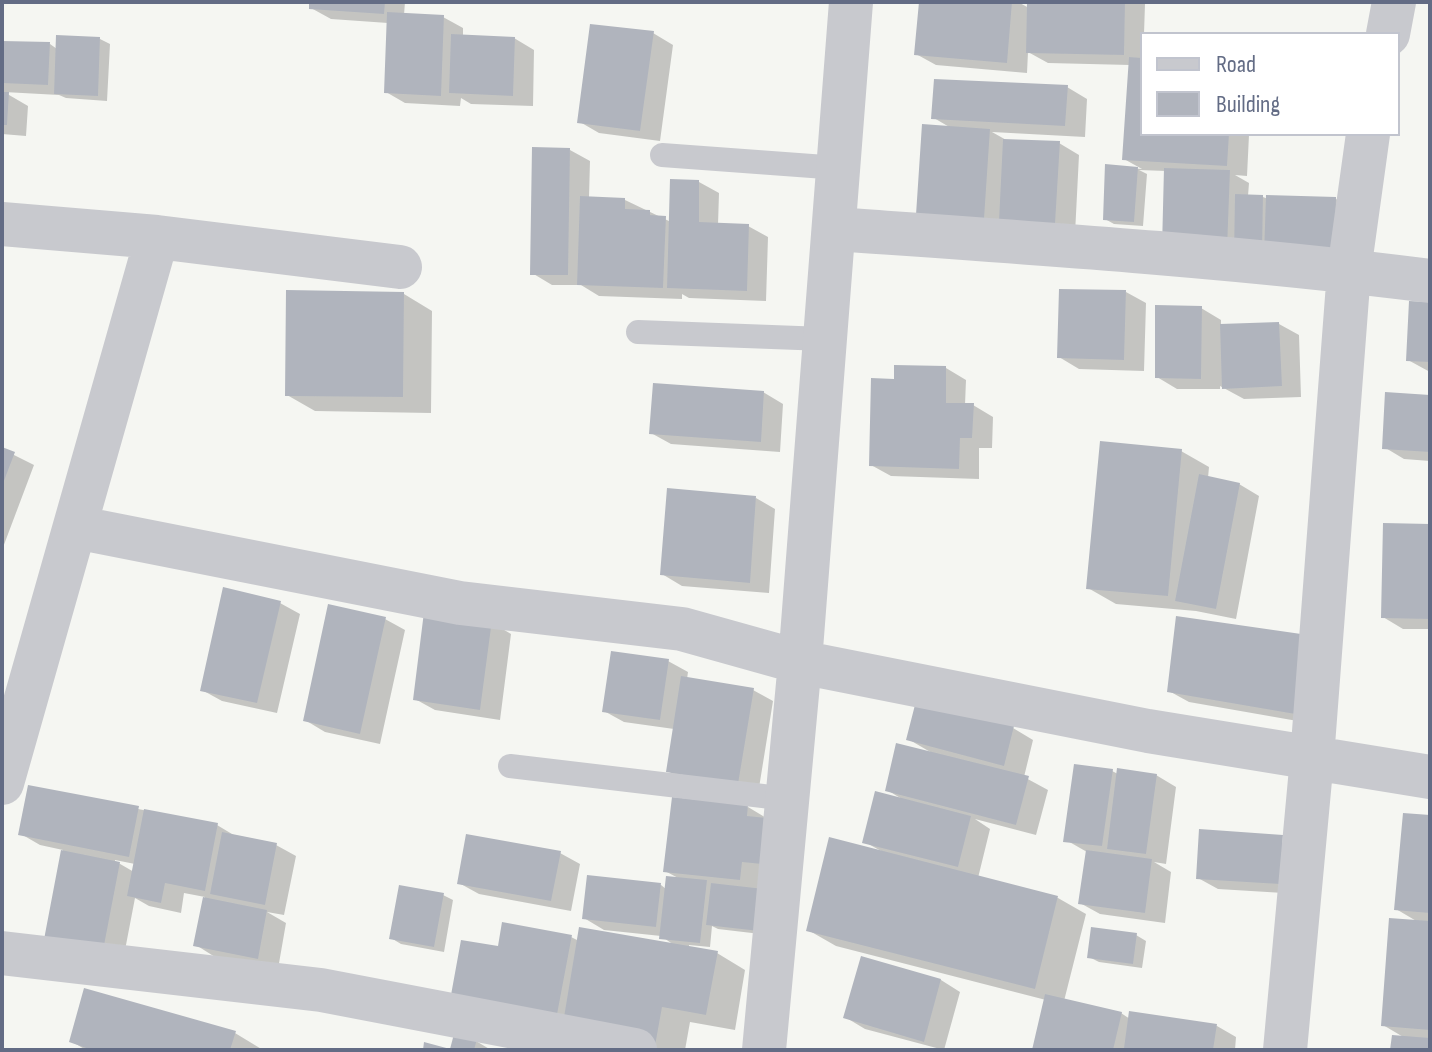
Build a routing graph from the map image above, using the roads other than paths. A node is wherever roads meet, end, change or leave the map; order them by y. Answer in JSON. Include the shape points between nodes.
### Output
{"nodes":[{"id":1,"x":851,"y":2,"type":"edge"},
{"id":2,"x":1394,"y":2,"type":"edge"},
{"id":3,"x":1388,"y":32,"type":"edge"},
{"id":4,"x":1368,"y":136,"type":"edge"},
{"id":5,"x":662,"y":155,"type":"dead end"},
{"id":6,"x":839,"y":168,"type":"junction"},
{"id":7,"x":2,"y":224,"type":"edge"},
{"id":8,"x":835,"y":229,"type":"junction"},
{"id":9,"x":157,"y":237,"type":"junction"},
{"id":10,"x":400,"y":267,"type":"dead end"},
{"id":11,"x":1349,"y":271,"type":"junction"},
{"id":12,"x":1430,"y":281,"type":"edge"},
{"id":13,"x":638,"y":332,"type":"dead end"},
{"id":14,"x":825,"y":339,"type":"junction"},
{"id":15,"x":75,"y":527,"type":"junction"},
{"id":16,"x":800,"y":662,"type":"junction"},
{"id":17,"x":1312,"y":758,"type":"junction"},
{"id":18,"x":510,"y":766,"type":"dead end"},
{"id":19,"x":1430,"y":777,"type":"edge"},
{"id":20,"x":2,"y":783,"type":"edge"},
{"id":21,"x":788,"y":799,"type":"junction"},
{"id":22,"x":2,"y":953,"type":"edge"},
{"id":23,"x":635,"y":1050,"type":"edge"},
{"id":24,"x":764,"y":1050,"type":"edge"},
{"id":25,"x":1285,"y":1050,"type":"edge"}],
"edges":[{"from":1,"to":6,"type":"street"},
{"from":2,"to":3,"type":"street"},
{"from":4,"to":11,"type":"street"},
{"from":5,"to":6,"type":"lane"},
{"from":6,"to":8,"type":"street"},
{"from":7,"to":9,"type":"street"},
{"from":8,"to":11,"type":"street"},
{"from":8,"to":14,"type":"street"},
{"from":9,"to":10,"type":"street"},
{"from":9,"to":15,"type":"street"},
{"from":11,"to":12,"type":"street"},
{"from":11,"to":17,"type":"street"},
{"from":13,"to":14,"type":"lane"},
{"from":14,"to":16,"type":"street"},
{"from":15,"to":16,"type":"street","via":[[460,603],[682,629]]},
{"from":15,"to":20,"type":"street"},
{"from":16,"to":17,"type":"street"},
{"from":16,"to":21,"type":"street"},
{"from":17,"to":19,"type":"street"},
{"from":17,"to":25,"type":"street"},
{"from":18,"to":21,"type":"lane"},
{"from":21,"to":24,"type":"street"},
{"from":22,"to":23,"type":"street","via":[[321,990]]}]}
